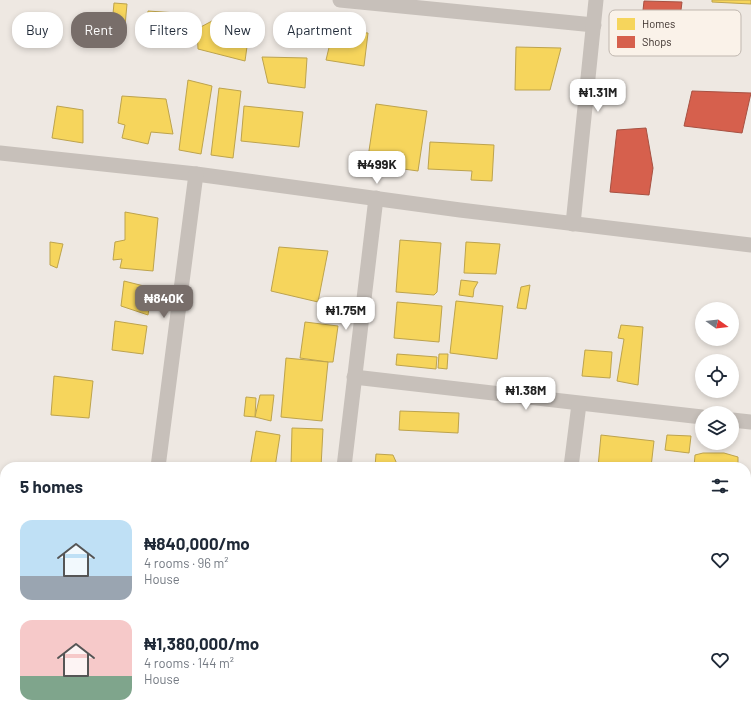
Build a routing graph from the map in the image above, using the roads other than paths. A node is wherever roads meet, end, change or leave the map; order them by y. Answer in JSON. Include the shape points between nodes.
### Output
{"nodes":[{"id":1,"x":340,"y":0,"type":"edge"},
{"id":2,"x":596,"y":0,"type":"edge"},
{"id":3,"x":594,"y":25,"type":"junction"},
{"id":4,"x":0,"y":153,"type":"edge"},
{"id":5,"x":196,"y":174,"type":"junction"},
{"id":6,"x":376,"y":198,"type":"junction"},
{"id":7,"x":573,"y":224,"type":"junction"},
{"id":8,"x":751,"y":245,"type":"edge"},
{"id":9,"x":354,"y":377,"type":"junction"},
{"id":10,"x":579,"y":404,"type":"junction"},
{"id":11,"x":695,"y":416,"type":"edge"},
{"id":12,"x":739,"y":421,"type":"edge"},
{"id":13,"x":751,"y":422,"type":"edge"},
{"id":14,"x":159,"y":462,"type":"edge"},
{"id":15,"x":345,"y":462,"type":"edge"},
{"id":16,"x":571,"y":462,"type":"edge"}],
"edges":[{"from":1,"to":3,"type":"street"},
{"from":2,"to":3,"type":"street"},
{"from":3,"to":7,"type":"street"},
{"from":4,"to":5,"type":"street"},
{"from":5,"to":6,"type":"street"},
{"from":5,"to":14,"type":"street"},
{"from":6,"to":7,"type":"street"},
{"from":6,"to":9,"type":"street"},
{"from":7,"to":8,"type":"street"},
{"from":9,"to":10,"type":"street"},
{"from":9,"to":15,"type":"street"},
{"from":10,"to":11,"type":"street"},
{"from":10,"to":16,"type":"street"},
{"from":12,"to":13,"type":"street"}]}
